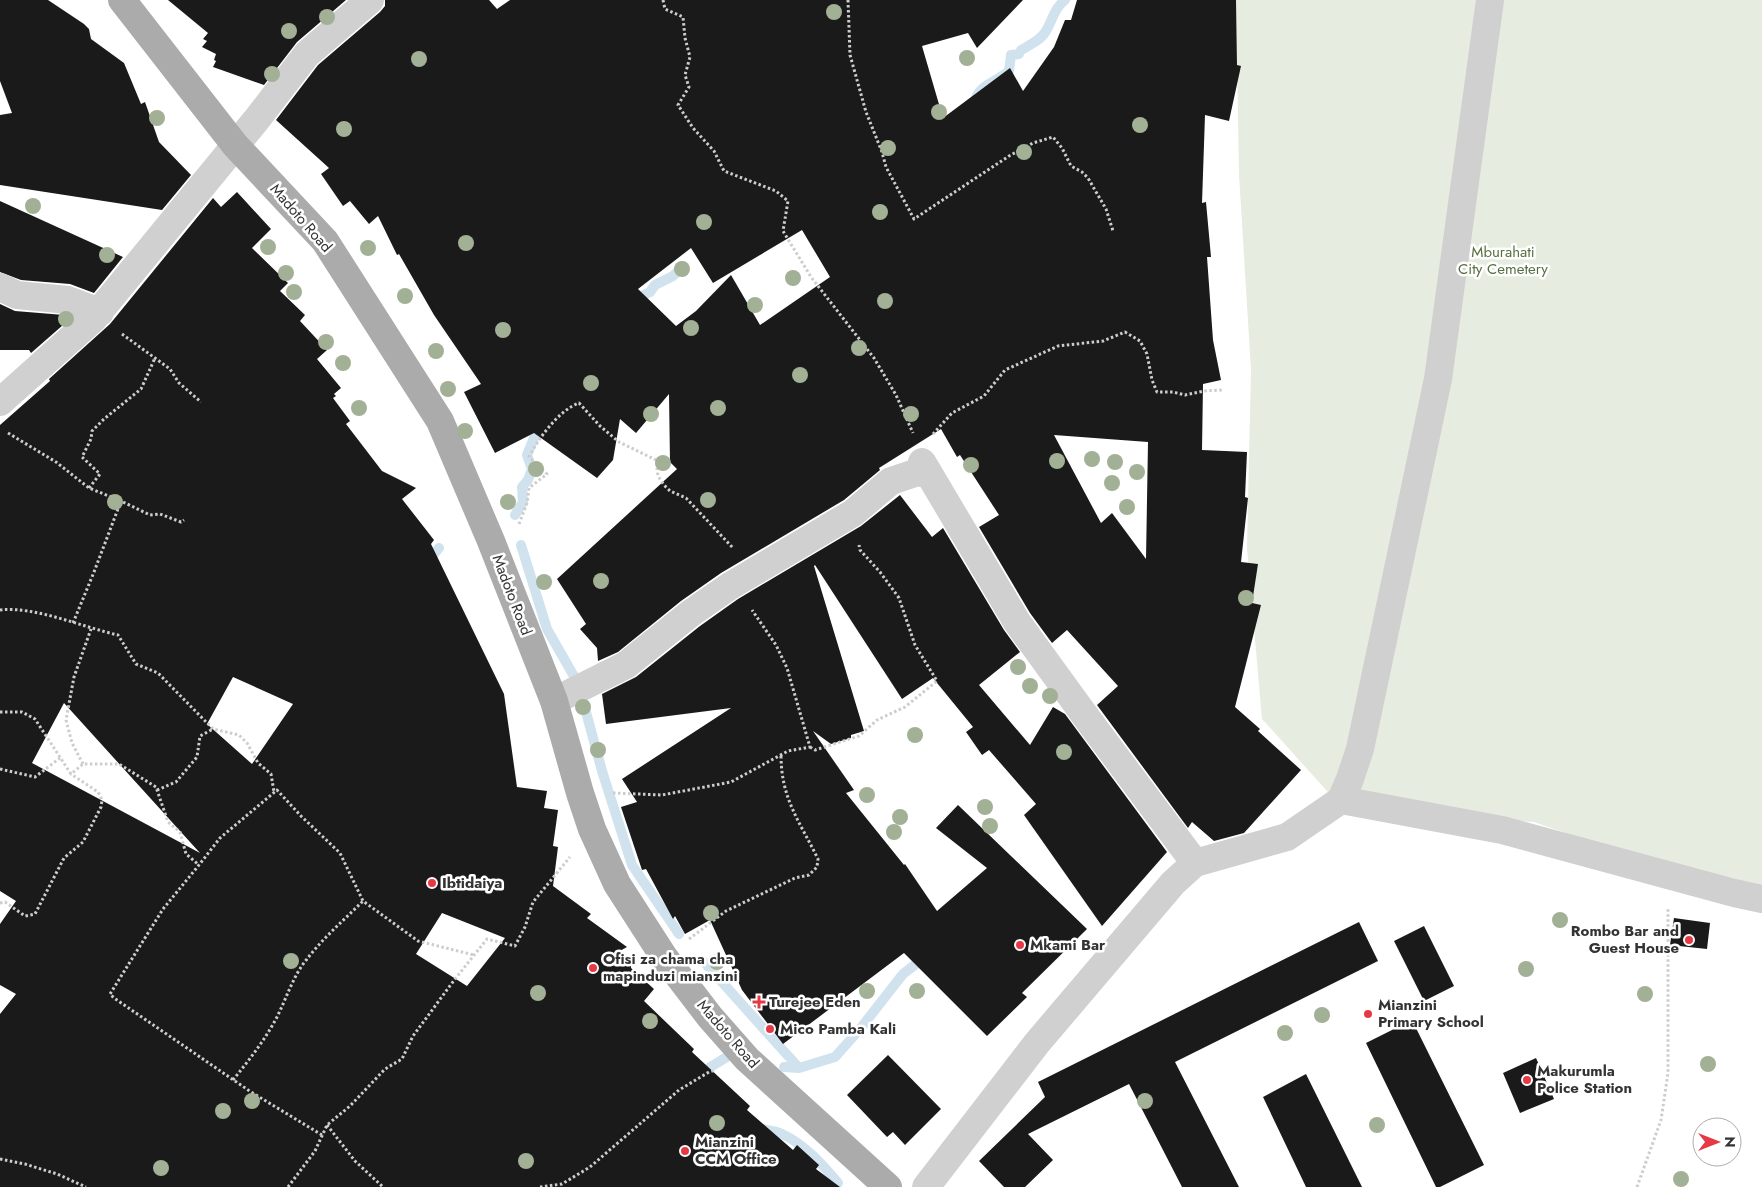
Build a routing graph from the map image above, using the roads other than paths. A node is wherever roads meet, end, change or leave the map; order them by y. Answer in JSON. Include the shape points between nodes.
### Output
{"nodes":[{"id":1,"x":122,"y":0,"type":"edge"},
{"id":2,"x":370,"y":0,"type":"edge"},
{"id":3,"x":1490,"y":0,"type":"edge"},
{"id":4,"x":235,"y":145,"type":"junction"},
{"id":5,"x":0,"y":288,"type":"edge"},
{"id":6,"x":96,"y":315,"type":"junction"},
{"id":7,"x":0,"y":402,"type":"edge"},
{"id":8,"x":554,"y":701,"type":"junction"},
{"id":9,"x":1341,"y":800,"type":"junction"},
{"id":10,"x":1195,"y":863,"type":"junction"},
{"id":11,"x":1762,"y":899,"type":"edge"},
{"id":12,"x":888,"y":1187,"type":"edge"},
{"id":13,"x":926,"y":1187,"type":"edge"}],
"edges":[{"from":1,"to":4,"type":"main road","name":"Madoto Road"},
{"from":2,"to":4,"type":"street","via":[[307,54]]},
{"from":3,"to":9,"type":"street","via":[[1438,379],[1360,749]]},
{"from":4,"to":6,"type":"street"},
{"from":4,"to":8,"type":"main road","name":"Madoto Road","via":[[325,241],[440,421]]},
{"from":5,"to":6,"type":"street","via":[[17,295],[68,300]]},
{"from":6,"to":7,"type":"street"},
{"from":8,"to":10,"type":"street","via":[[626,665],[730,586],[853,513],[891,481],[918,472],[926,474],[920,457],[1017,622]]},
{"from":8,"to":12,"type":"main road","name":"Madoto Road","via":[[592,829],[617,884],[664,957],[747,1059]]},
{"from":9,"to":10,"type":"street","via":[[1287,837]]},
{"from":9,"to":11,"type":"street","via":[[1502,830]]},
{"from":10,"to":13,"type":"street","via":[[1173,883],[1037,1043]]}]}
